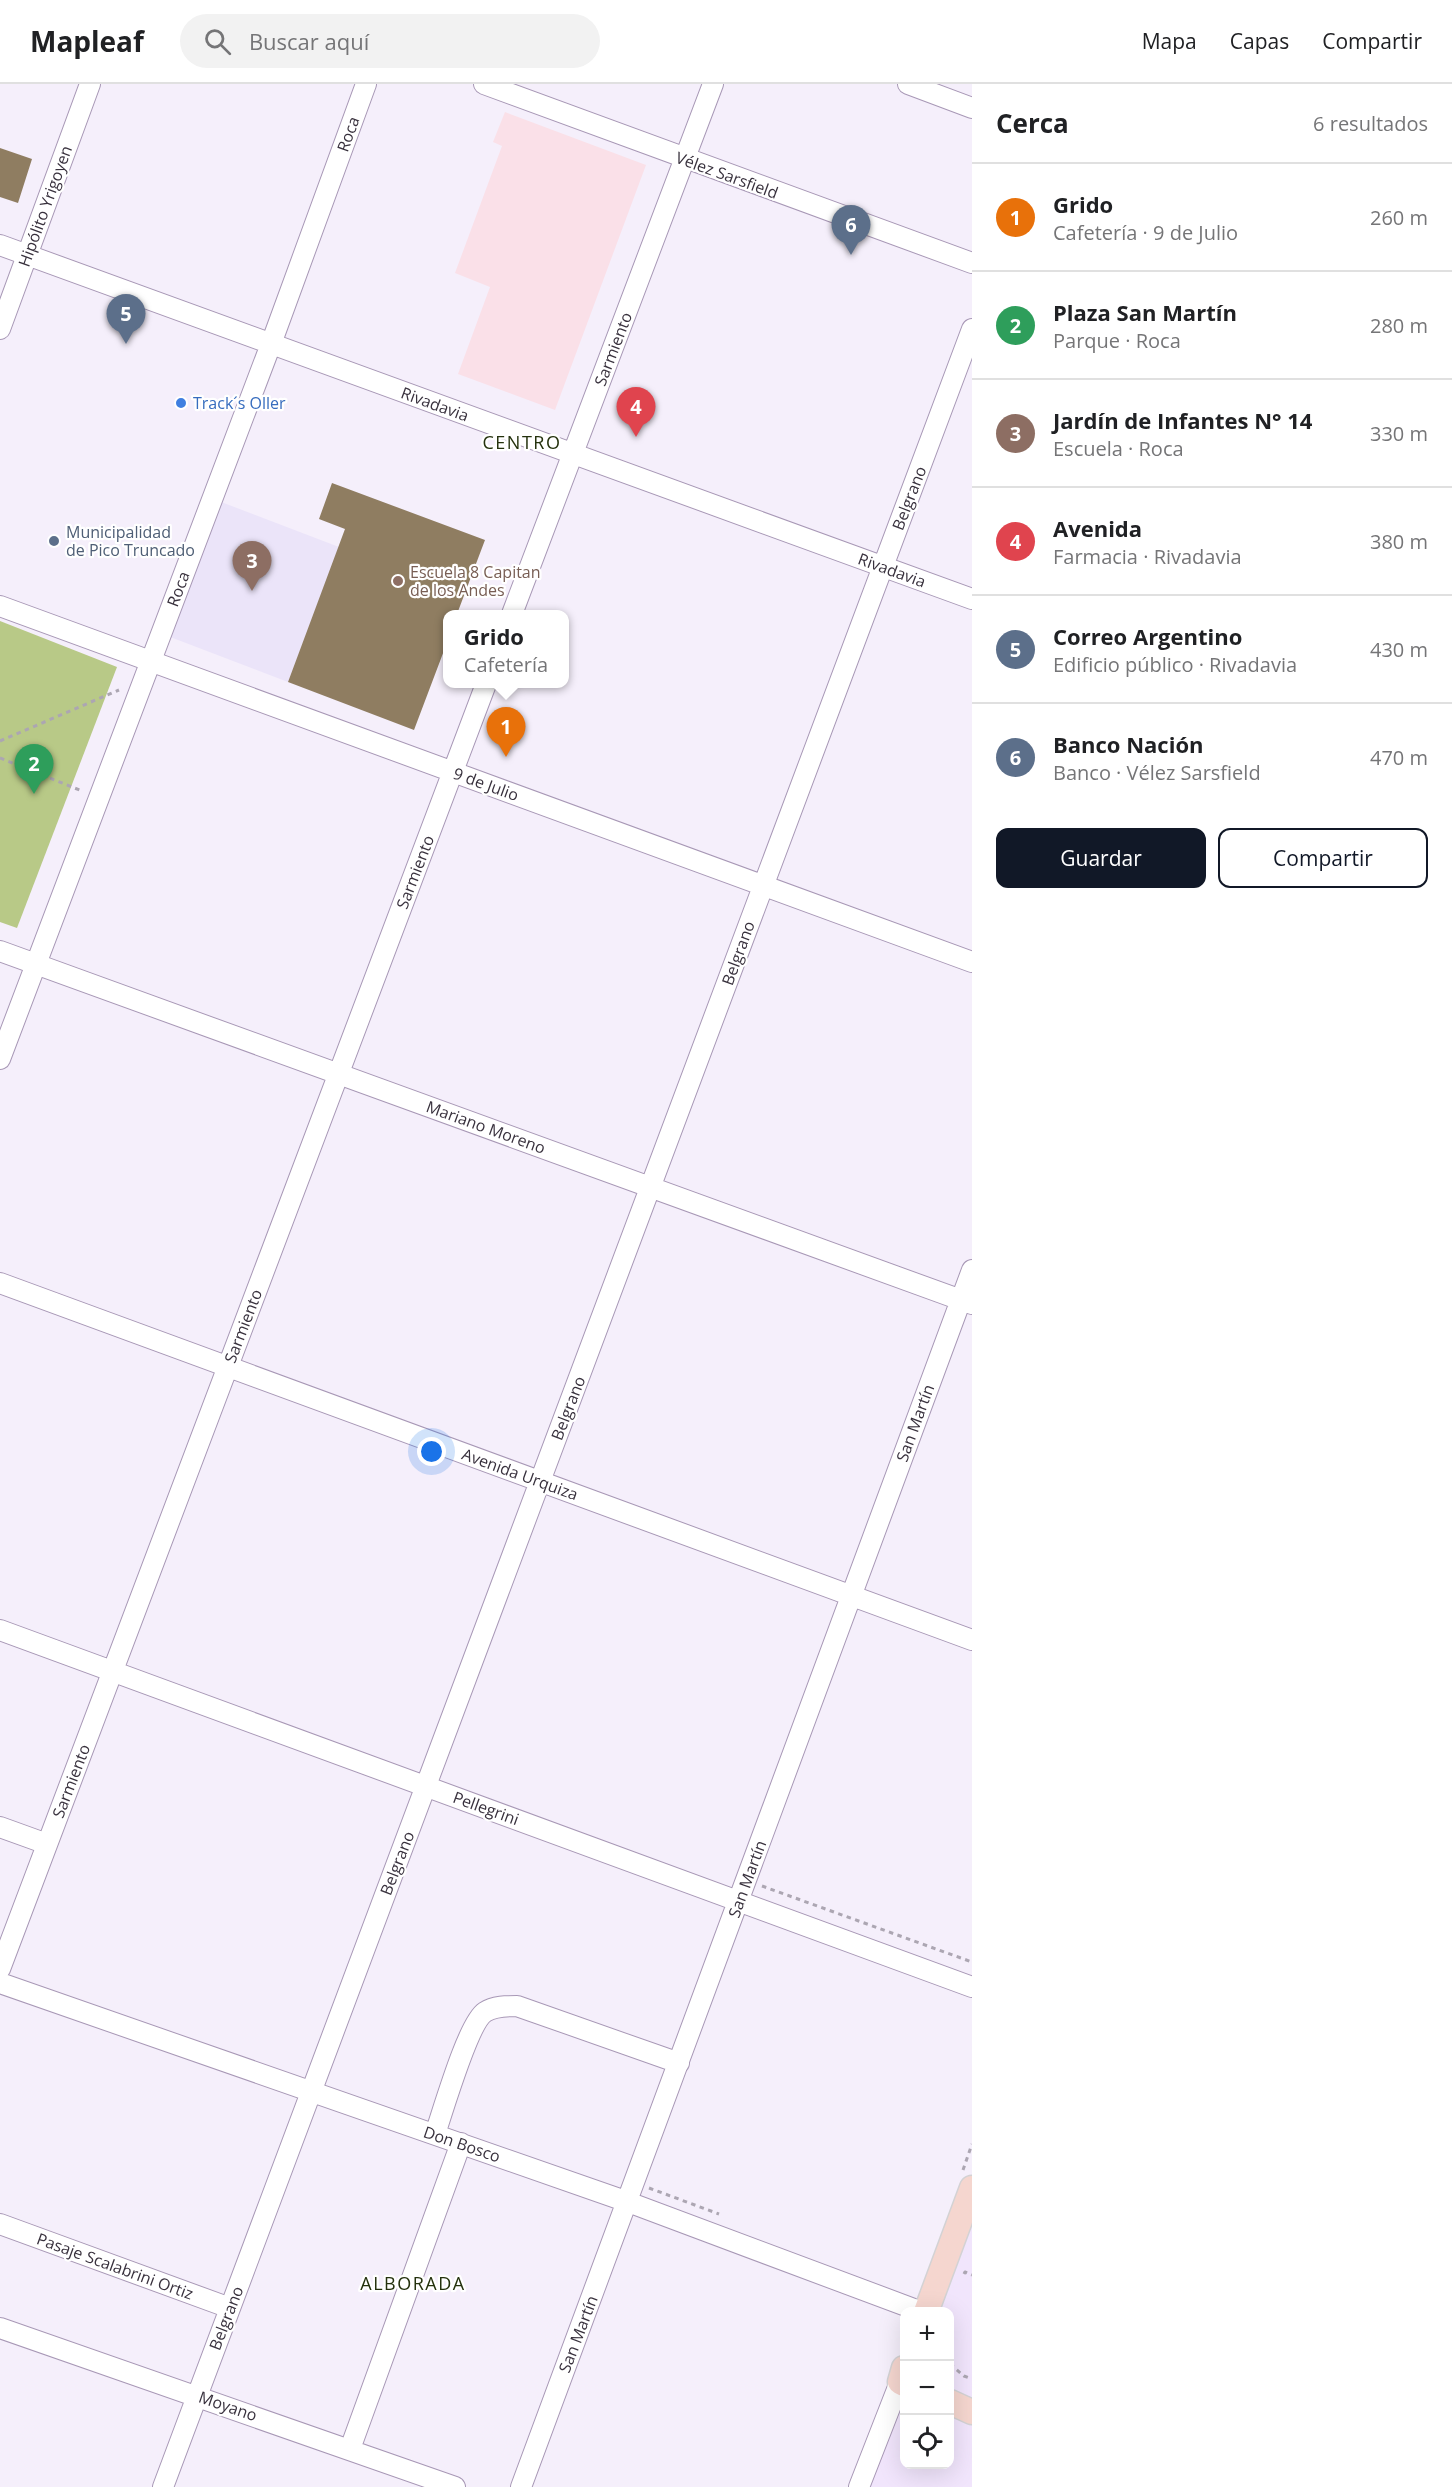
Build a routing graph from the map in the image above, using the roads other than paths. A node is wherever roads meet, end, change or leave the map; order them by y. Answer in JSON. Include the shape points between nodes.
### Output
{"nodes":[{"id":1,"x":90,"y":84,"type":"edge"},
{"id":2,"x":366,"y":84,"type":"edge"},
{"id":3,"x":484,"y":84,"type":"edge"},
{"id":4,"x":713,"y":84,"type":"edge"},
{"id":5,"x":908,"y":84,"type":"edge"},
{"id":6,"x":972,"y":108,"type":"edge"},
{"id":7,"x":684,"y":160,"type":"junction"},
{"id":8,"x":0,"y":245,"type":"edge"},
{"id":9,"x":28,"y":256,"type":"junction"},
{"id":10,"x":972,"y":263,"type":"edge"},
{"id":11,"x":0,"y":328,"type":"edge"},
{"id":12,"x":972,"y":329,"type":"edge"},
{"id":13,"x":271,"y":344,"type":"junction"},
{"id":14,"x":573,"y":454,"type":"junction"},
{"id":15,"x":883,"y":567,"type":"junction"},
{"id":16,"x":972,"y":599,"type":"edge"},
{"id":17,"x":0,"y":606,"type":"edge"},
{"id":18,"x":515,"y":610,"type":"edge"},
{"id":19,"x":151,"y":661,"type":"junction"},
{"id":20,"x":484,"y":688,"type":"edge"},
{"id":21,"x":453,"y":772,"type":"junction"},
{"id":22,"x":764,"y":885,"type":"junction"},
{"id":23,"x":0,"y":951,"type":"edge"},
{"id":24,"x":972,"y":962,"type":"edge"},
{"id":25,"x":37,"y":964,"type":"junction"},
{"id":26,"x":0,"y":1059,"type":"edge"},
{"id":27,"x":339,"y":1074,"type":"junction"},
{"id":28,"x":651,"y":1187,"type":"junction"},
{"id":29,"x":972,"y":1270,"type":"edge"},
{"id":30,"x":0,"y":1282,"type":"edge"},
{"id":31,"x":966,"y":1302,"type":"edge"},
{"id":32,"x":228,"y":1366,"type":"junction"},
{"id":33,"x":541,"y":1481,"type":"junction"},
{"id":34,"x":851,"y":1596,"type":"junction"},
{"id":35,"x":0,"y":1630,"type":"edge"},
{"id":36,"x":972,"y":1640,"type":"edge"},
{"id":37,"x":113,"y":1671,"type":"junction"},
{"id":38,"x":426,"y":1786,"type":"junction"},
{"id":39,"x":0,"y":1827,"type":"edge"},
{"id":40,"x":48,"y":1844,"type":"junction"},
{"id":41,"x":739,"y":1901,"type":"junction"},
{"id":42,"x":0,"y":1969,"type":"edge"},
{"id":43,"x":0,"y":1983,"type":"edge"},
{"id":44,"x":972,"y":1987,"type":"edge"},
{"id":45,"x":679,"y":2063,"type":"junction"},
{"id":46,"x":312,"y":2091,"type":"junction"},
{"id":47,"x":435,"y":2134,"type":"junction"},
{"id":48,"x":461,"y":2143,"type":"junction"},
{"id":49,"x":966,"y":2183,"type":"edge"},
{"id":50,"x":628,"y":2202,"type":"junction"},
{"id":51,"x":0,"y":2224,"type":"edge"},
{"id":52,"x":911,"y":2307,"type":"edge"},
{"id":53,"x":926,"y":2307,"type":"edge"},
{"id":54,"x":230,"y":2308,"type":"junction"},
{"id":55,"x":0,"y":2328,"type":"edge"},
{"id":56,"x":900,"y":2385,"type":"edge"},
{"id":57,"x":197,"y":2395,"type":"junction"},
{"id":58,"x":954,"y":2404,"type":"edge"},
{"id":59,"x":972,"y":2412,"type":"edge"},
{"id":60,"x":350,"y":2449,"type":"junction"},
{"id":61,"x":163,"y":2487,"type":"edge"},
{"id":62,"x":455,"y":2487,"type":"edge"},
{"id":63,"x":520,"y":2487,"type":"edge"},
{"id":64,"x":859,"y":2487,"type":"edge"}],
"edges":[{"from":1,"to":9,"type":"street","name":"Hipólito Yrigoyen"},
{"from":2,"to":13,"type":"street","name":"Roca"},
{"from":3,"to":7,"type":"street","name":"Vélez Sarsfield"},
{"from":4,"to":7,"type":"street","name":"Sarmiento"},
{"from":5,"to":6,"type":"street"},
{"from":7,"to":10,"type":"street","name":"Vélez Sarsfield"},
{"from":7,"to":14,"type":"street","name":"Sarmiento"},
{"from":8,"to":9,"type":"street","name":"Rivadavia"},
{"from":9,"to":11,"type":"street","name":"Hipólito Yrigoyen"},
{"from":9,"to":13,"type":"street","name":"Rivadavia"},
{"from":12,"to":15,"type":"street","name":"Belgrano"},
{"from":13,"to":14,"type":"street","name":"Rivadavia"},
{"from":13,"to":19,"type":"street","name":"Roca"},
{"from":14,"to":15,"type":"street","name":"Rivadavia"},
{"from":14,"to":18,"type":"street","name":"Sarmiento"},
{"from":15,"to":16,"type":"street","name":"Rivadavia"},
{"from":15,"to":22,"type":"street","name":"Belgrano"},
{"from":17,"to":19,"type":"street","name":"9 de Julio"},
{"from":19,"to":21,"type":"street","name":"9 de Julio"},
{"from":19,"to":25,"type":"street","name":"Roca"},
{"from":20,"to":21,"type":"street","name":"Sarmiento"},
{"from":21,"to":22,"type":"street","name":"9 de Julio"},
{"from":21,"to":27,"type":"street","name":"Sarmiento"},
{"from":22,"to":24,"type":"street","name":"9 de Julio"},
{"from":22,"to":28,"type":"street","name":"Belgrano"},
{"from":23,"to":25,"type":"street","name":"Mariano Moreno"},
{"from":25,"to":26,"type":"street","name":"Roca"},
{"from":25,"to":27,"type":"street","name":"Mariano Moreno"},
{"from":27,"to":28,"type":"street","name":"Mariano Moreno"},
{"from":27,"to":32,"type":"street","name":"Sarmiento"},
{"from":28,"to":31,"type":"street","name":"Mariano Moreno"},
{"from":28,"to":33,"type":"street","name":"Belgrano"},
{"from":29,"to":31,"type":"street","name":"San Martín"},
{"from":30,"to":32,"type":"street","name":"Avenida Urquiza"},
{"from":31,"to":34,"type":"street","name":"San Martín"},
{"from":32,"to":33,"type":"street","name":"Avenida Urquiza"},
{"from":32,"to":37,"type":"street","name":"Sarmiento"},
{"from":33,"to":34,"type":"street","name":"Avenida Urquiza"},
{"from":33,"to":38,"type":"street","name":"Belgrano"},
{"from":34,"to":36,"type":"street","name":"Avenida Urquiza"},
{"from":34,"to":41,"type":"street","name":"San Martín"},
{"from":35,"to":37,"type":"street","name":"Pellegrini"},
{"from":37,"to":38,"type":"street","name":"Pellegrini"},
{"from":37,"to":40,"type":"street","name":"Sarmiento"},
{"from":38,"to":41,"type":"street","name":"Pellegrini"},
{"from":38,"to":46,"type":"street","name":"Belgrano"},
{"from":39,"to":40,"type":"street"},
{"from":40,"to":42,"type":"street","name":"Sarmiento"},
{"from":41,"to":44,"type":"street","name":"Pellegrini"},
{"from":41,"to":45,"type":"street","name":"San Martín"},
{"from":43,"to":46,"type":"street","name":"Don Bosco"},
{"from":45,"to":47,"type":"street","via":[[517,2006],[502,2006],[484,2012],[470,2033]]},
{"from":45,"to":50,"type":"street","name":"San Martín"},
{"from":46,"to":47,"type":"street","name":"Don Bosco"},
{"from":46,"to":54,"type":"street","name":"Belgrano"},
{"from":47,"to":48,"type":"street","name":"Don Bosco"},
{"from":48,"to":50,"type":"street","name":"Don Bosco"},
{"from":48,"to":60,"type":"street"},
{"from":49,"to":53,"type":"main road"},
{"from":50,"to":52,"type":"street","name":"Don Bosco"},
{"from":50,"to":63,"type":"street","name":"San Martín"},
{"from":51,"to":54,"type":"street","name":"Pasaje Scalabrini Ortiz"},
{"from":54,"to":57,"type":"street","name":"Belgrano"},
{"from":55,"to":57,"type":"street","name":"Moyano"},
{"from":56,"to":64,"type":"street"},
{"from":57,"to":60,"type":"street","name":"Moyano"},
{"from":57,"to":61,"type":"street","name":"Belgrano"},
{"from":58,"to":59,"type":"main road"},
{"from":60,"to":62,"type":"street","name":"Moyano"}]}
